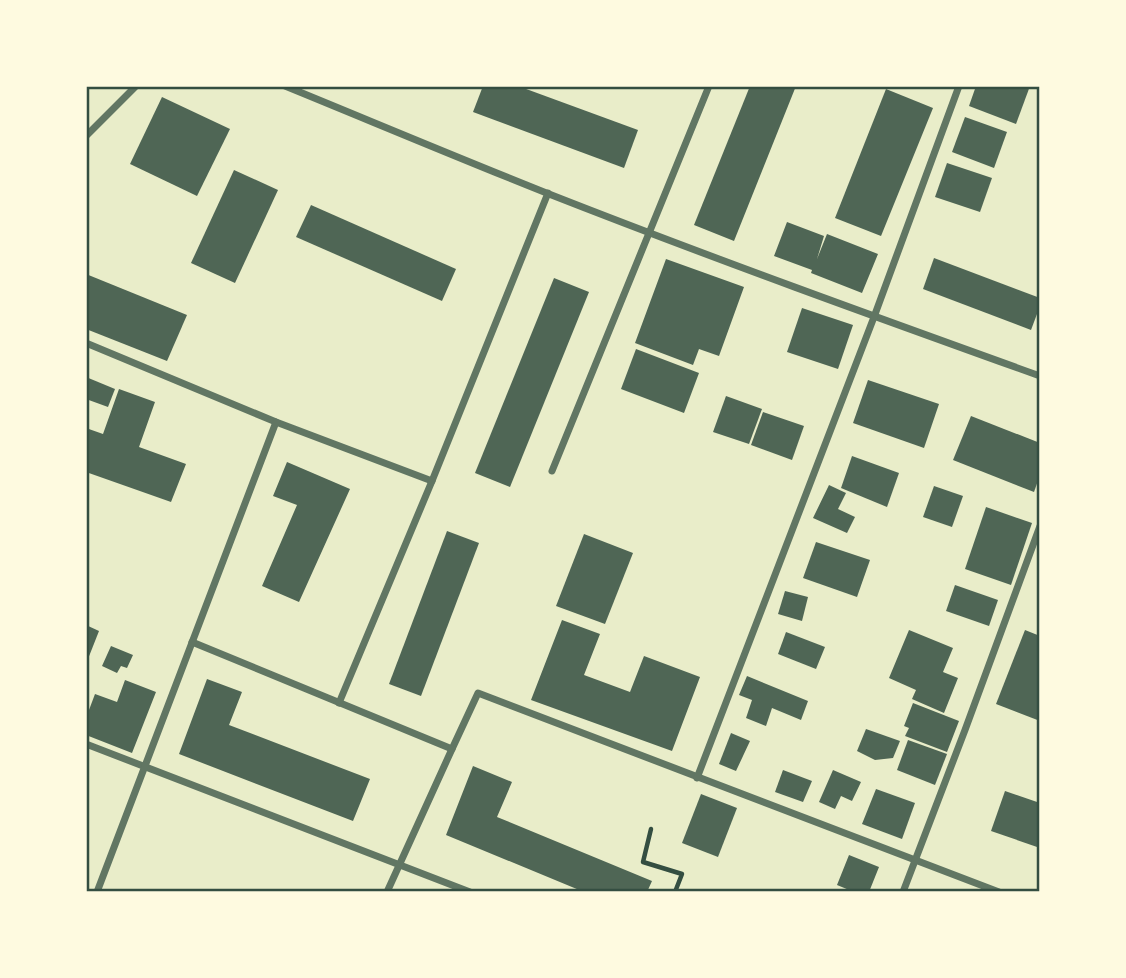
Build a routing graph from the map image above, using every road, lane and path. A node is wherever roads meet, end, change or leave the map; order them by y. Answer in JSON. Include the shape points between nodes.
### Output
{"nodes":[{"id":1,"x":136,"y":86,"type":"edge"},
{"id":2,"x":285,"y":86,"type":"edge"},
{"id":3,"x":709,"y":86,"type":"edge"},
{"id":4,"x":959,"y":86,"type":"edge"},
{"id":5,"x":86,"y":136,"type":"edge"},
{"id":6,"x":548,"y":194,"type":"junction"},
{"id":7,"x":650,"y":233,"type":"junction"},
{"id":8,"x":874,"y":317,"type":"junction"},
{"id":9,"x":86,"y":343,"type":"edge"},
{"id":10,"x":1040,"y":376,"type":"edge"},
{"id":11,"x":275,"y":422,"type":"junction"},
{"id":12,"x":552,"y":471,"type":"dead end"},
{"id":13,"x":432,"y":481,"type":"junction"},
{"id":14,"x":1040,"y":526,"type":"edge"},
{"id":15,"x":192,"y":642,"type":"junction"},
{"id":16,"x":339,"y":703,"type":"junction"},
{"id":17,"x":86,"y":744,"type":"edge"},
{"id":18,"x":452,"y":749,"type":"junction"},
{"id":19,"x":144,"y":765,"type":"junction"},
{"id":20,"x":697,"y":778,"type":"junction"},
{"id":21,"x":651,"y":829,"type":"dead end"},
{"id":22,"x":916,"y":860,"type":"junction"},
{"id":23,"x":399,"y":864,"type":"junction"},
{"id":24,"x":97,"y":892,"type":"edge"},
{"id":25,"x":387,"y":892,"type":"edge"},
{"id":26,"x":470,"y":892,"type":"edge"},
{"id":27,"x":675,"y":892,"type":"edge"},
{"id":28,"x":903,"y":892,"type":"edge"},
{"id":29,"x":999,"y":892,"type":"edge"}],
"edges":[{"from":1,"to":5,"type":"street"},
{"from":2,"to":6,"type":"street"},
{"from":3,"to":7,"type":"street"},
{"from":4,"to":8,"type":"street"},
{"from":6,"to":7,"type":"street"},
{"from":6,"to":13,"type":"street"},
{"from":7,"to":8,"type":"street"},
{"from":7,"to":12,"type":"street"},
{"from":8,"to":10,"type":"street"},
{"from":8,"to":20,"type":"street"},
{"from":9,"to":11,"type":"street"},
{"from":11,"to":13,"type":"street"},
{"from":11,"to":15,"type":"street"},
{"from":13,"to":16,"type":"street"},
{"from":14,"to":22,"type":"street"},
{"from":15,"to":16,"type":"street"},
{"from":15,"to":19,"type":"street"},
{"from":16,"to":18,"type":"street"},
{"from":17,"to":19,"type":"street"},
{"from":18,"to":20,"type":"street","via":[[478,693]]},
{"from":18,"to":23,"type":"street"},
{"from":19,"to":23,"type":"street"},
{"from":19,"to":24,"type":"street"},
{"from":20,"to":22,"type":"street"},
{"from":21,"to":27,"type":"path","via":[[643,862],[682,874]]},
{"from":22,"to":28,"type":"street"},
{"from":22,"to":29,"type":"street"},
{"from":23,"to":25,"type":"street"},
{"from":23,"to":26,"type":"street"}]}
